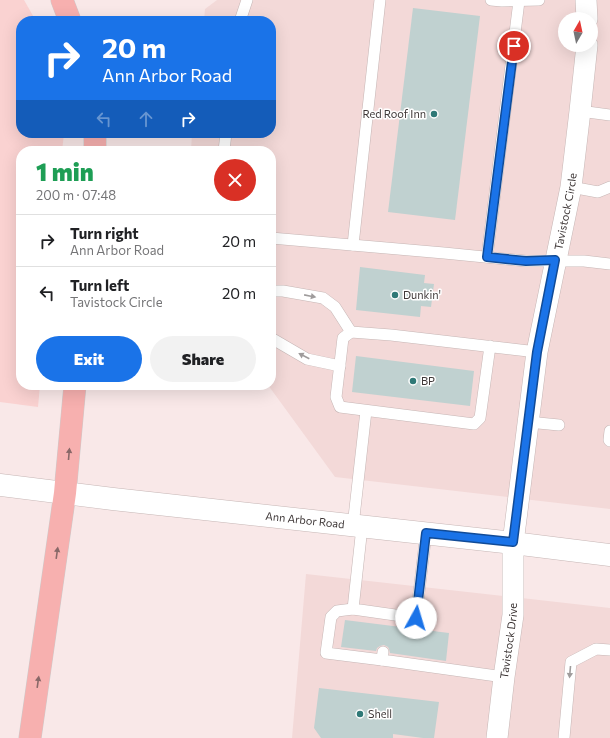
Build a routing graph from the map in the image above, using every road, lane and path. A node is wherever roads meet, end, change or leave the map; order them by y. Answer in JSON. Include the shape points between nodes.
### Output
{"nodes":[{"id":1,"x":62,"y":0,"type":"edge"},
{"id":2,"x":247,"y":0,"type":"edge"},
{"id":3,"x":380,"y":0,"type":"edge"},
{"id":4,"x":491,"y":0,"type":"edge"},
{"id":5,"x":539,"y":0,"type":"edge"},
{"id":6,"x":586,"y":0,"type":"edge"},
{"id":7,"x":519,"y":1,"type":"edge"},
{"id":8,"x":587,"y":12,"type":"edge"},
{"id":9,"x":68,"y":16,"type":"edge"},
{"id":10,"x":242,"y":16,"type":"edge"},
{"id":11,"x":586,"y":52,"type":"edge"},
{"id":12,"x":580,"y":111,"type":"junction"},
{"id":13,"x":610,"y":115,"type":"edge"},
{"id":14,"x":570,"y":187,"type":"junction"},
{"id":15,"x":610,"y":188,"type":"edge"},
{"id":16,"x":276,"y":238,"type":"edge"},
{"id":17,"x":353,"y":245,"type":"junction"},
{"id":18,"x":487,"y":257,"type":"junction"},
{"id":19,"x":555,"y":260,"type":"junction"},
{"id":20,"x":610,"y":264,"type":"edge"},
{"id":21,"x":276,"y":291,"type":"edge"},
{"id":22,"x":351,"y":332,"type":"junction"},
{"id":23,"x":276,"y":341,"type":"edge"},
{"id":24,"x":490,"y":346,"type":"junction"},
{"id":25,"x":537,"y":352,"type":"junction"},
{"id":26,"x":340,"y":366,"type":"junction"},
{"id":27,"x":75,"y":390,"type":"edge"},
{"id":28,"x":366,"y":411,"type":"junction"},
{"id":29,"x":528,"y":422,"type":"junction"},
{"id":30,"x":559,"y":425,"type":"dead end"},
{"id":31,"x":610,"y":431,"type":"edge"},
{"id":32,"x":610,"y":441,"type":"edge"},
{"id":33,"x":0,"y":485,"type":"edge"},
{"id":34,"x":65,"y":493,"type":"junction"},
{"id":35,"x":357,"y":526,"type":"junction"},
{"id":36,"x":426,"y":533,"type":"junction"},
{"id":37,"x":513,"y":542,"type":"junction"},
{"id":38,"x":610,"y":555,"type":"edge"},
{"id":39,"x":353,"y":609,"type":"junction"},
{"id":40,"x":610,"y":650,"type":"edge"},
{"id":41,"x":504,"y":676,"type":"junction"},
{"id":42,"x":30,"y":738,"type":"edge"},
{"id":43,"x":497,"y":738,"type":"edge"},
{"id":44,"x":564,"y":738,"type":"edge"}],
"edges":[{"from":1,"to":9,"type":"highway"},
{"from":2,"to":10,"type":"lane"},
{"from":3,"to":17,"type":"lane"},
{"from":4,"to":7,"type":"lane"},
{"from":5,"to":7,"type":"lane"},
{"from":6,"to":8,"type":"street"},
{"from":7,"to":18,"type":"lane"},
{"from":11,"to":12,"type":"street","name":"Tavistock Circle"},
{"from":12,"to":13,"type":"lane"},
{"from":12,"to":14,"type":"street","name":"Tavistock Circle"},
{"from":14,"to":15,"type":"lane","via":[[598,192]]},
{"from":14,"to":19,"type":"street","name":"Tavistock Circle"},
{"from":16,"to":17,"type":"lane"},
{"from":17,"to":18,"type":"lane"},
{"from":18,"to":19,"type":"lane","via":[[526,261]]},
{"from":19,"to":20,"type":"lane"},
{"from":19,"to":25,"type":"street","name":"Tavistock Circle"},
{"from":21,"to":22,"type":"lane","one_way":true,"via":[[323,298],[335,307]]},
{"from":22,"to":24,"type":"lane"},
{"from":22,"to":26,"type":"lane","via":[[343,338]]},
{"from":26,"to":23,"type":"lane","one_way":true,"via":[[307,359]]},
{"from":24,"to":25,"type":"lane"},
{"from":24,"to":28,"type":"lane","via":[[480,418],[474,424]]},
{"from":25,"to":29,"type":"street","name":"Tavistock Circle"},
{"from":26,"to":28,"type":"lane","via":[[336,397],[340,407]]},
{"from":34,"to":27,"type":"highway","one_way":true},
{"from":28,"to":35,"type":"lane"},
{"from":29,"to":30,"type":"lane"},
{"from":29,"to":37,"type":"street","name":"Tavistock Circle"},
{"from":31,"to":32,"type":"lane"},
{"from":33,"to":34,"type":"main road","name":"Ann Arbor Road"},
{"from":34,"to":35,"type":"main road","name":"Ann Arbor Road"},
{"from":42,"to":34,"type":"highway","one_way":true},
{"from":35,"to":36,"type":"main road","name":"Ann Arbor Road"},
{"from":35,"to":39,"type":"lane"},
{"from":36,"to":37,"type":"main road","name":"Ann Arbor Road"},
{"from":36,"to":39,"type":"lane","via":[[416,618],[386,619]]},
{"from":37,"to":38,"type":"main road","name":"Ann Arbor Road"},
{"from":37,"to":41,"type":"street","name":"Tavistock Drive","via":[[513,615]]},
{"from":39,"to":41,"type":"lane","via":[[337,611],[331,617],[326,653],[382,656]]},
{"from":40,"to":44,"type":"lane","one_way":true,"via":[[596,649],[571,662]]},
{"from":41,"to":43,"type":"street","name":"Tavistock Drive"}]}
